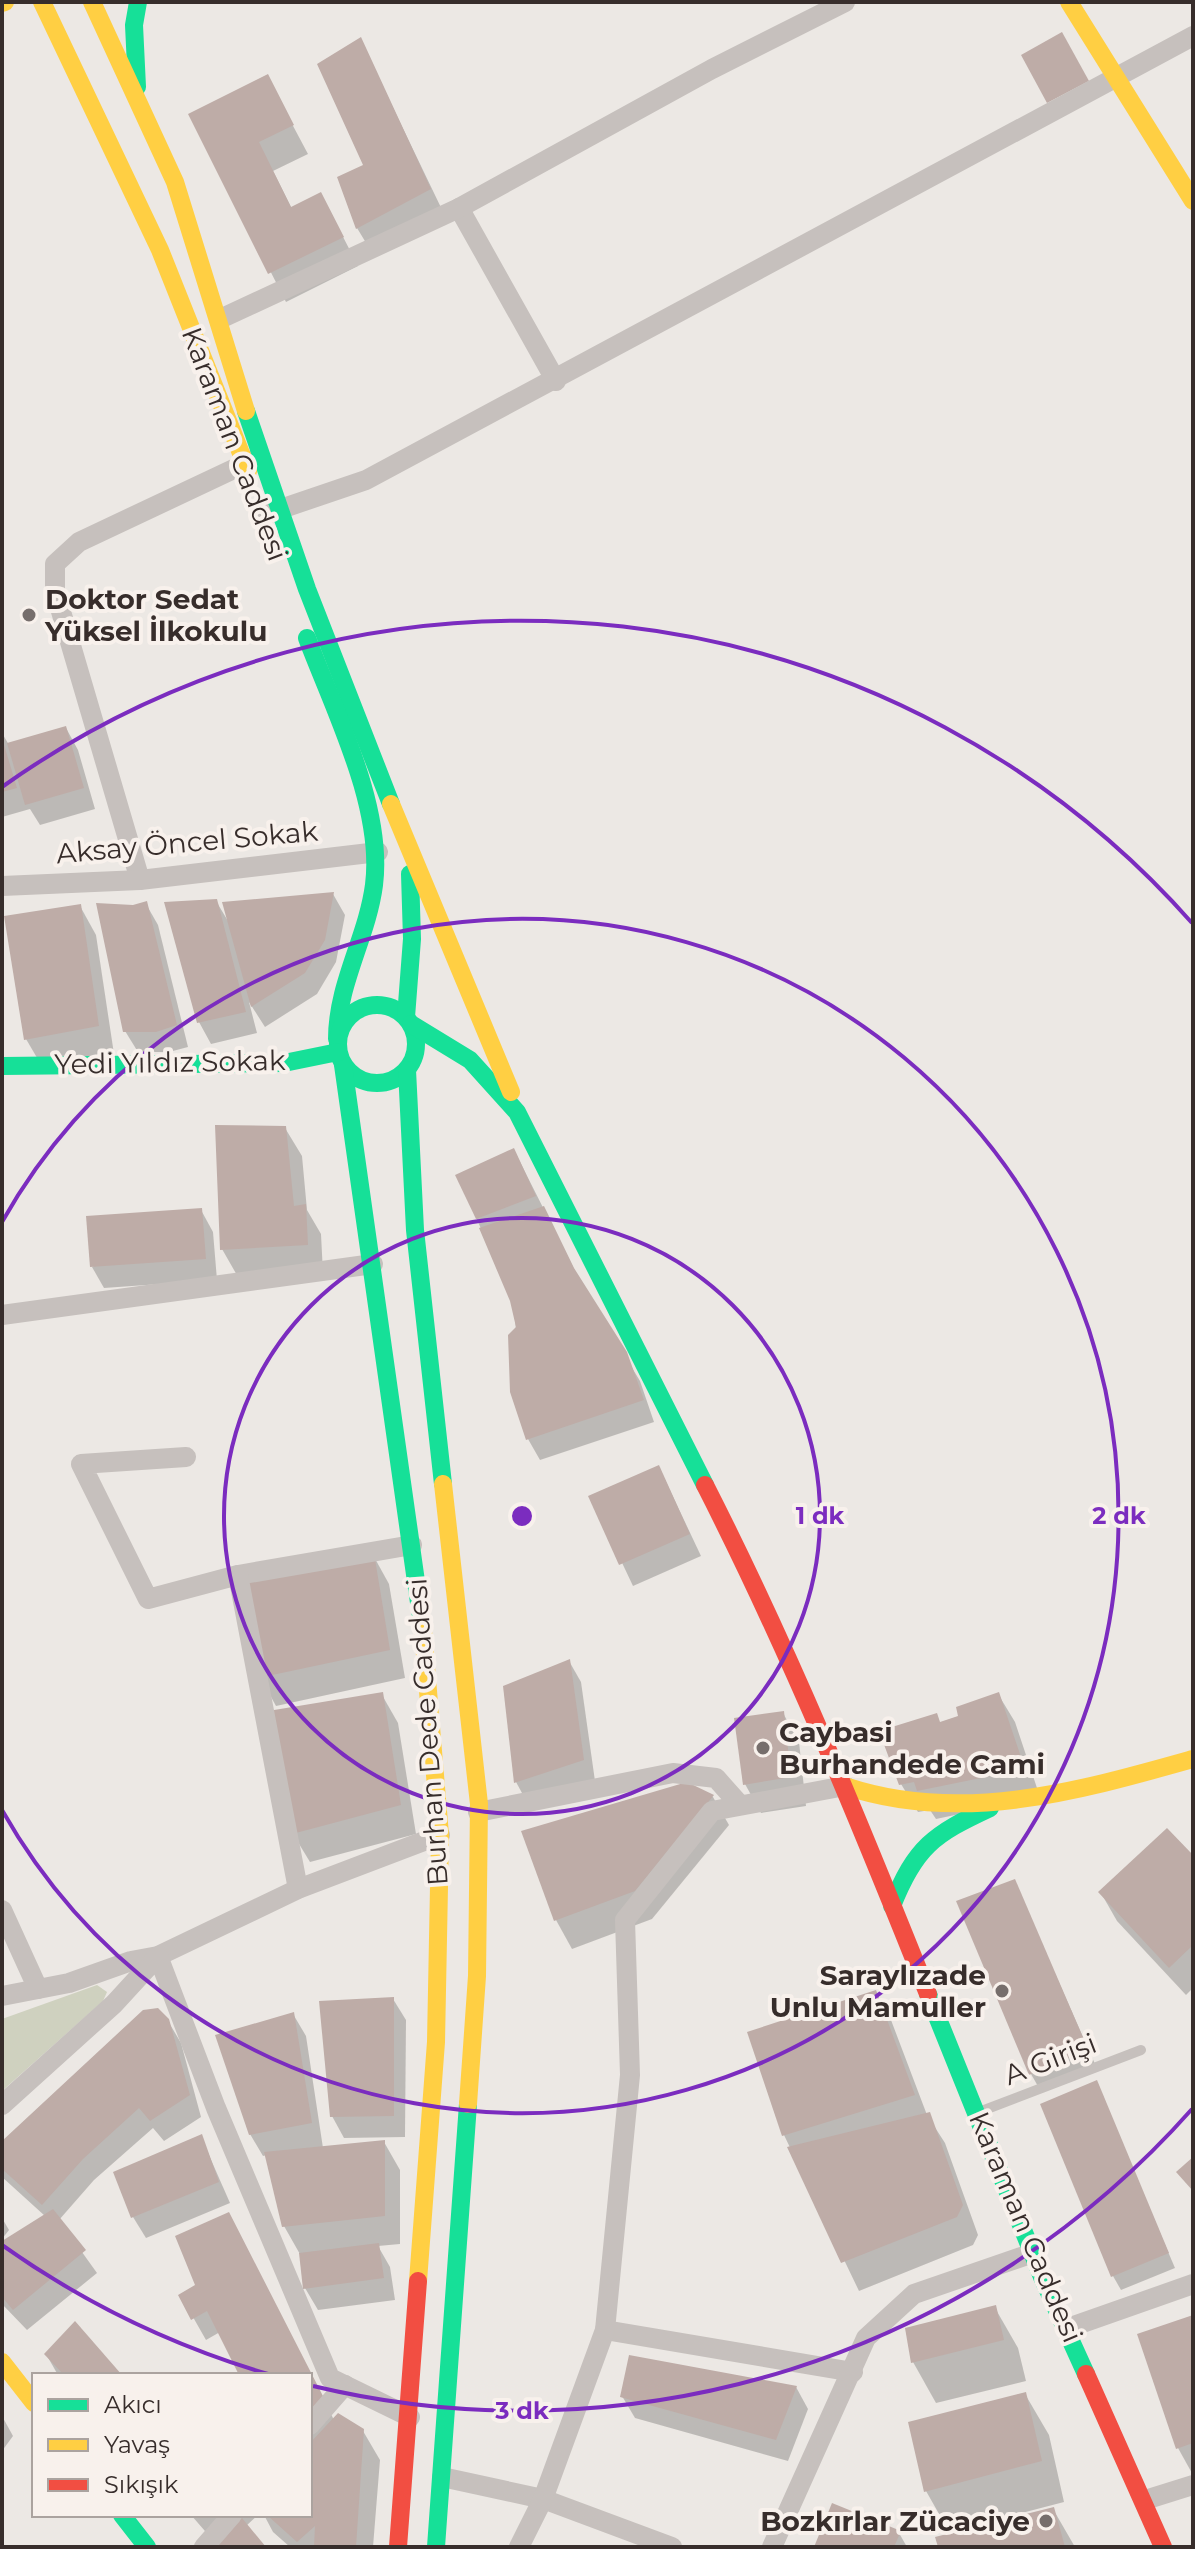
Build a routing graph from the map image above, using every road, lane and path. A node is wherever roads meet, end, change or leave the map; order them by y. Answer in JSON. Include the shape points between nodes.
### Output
{"nodes":[{"id":1,"x":42,"y":2,"type":"edge"},
{"id":2,"x":92,"y":2,"type":"edge"},
{"id":3,"x":138,"y":2,"type":"edge"},
{"id":4,"x":845,"y":2,"type":"edge"},
{"id":5,"x":1069,"y":2,"type":"edge"},
{"id":6,"x":1193,"y":36,"type":"edge"},
{"id":7,"x":1116,"y":76,"type":"junction"},
{"id":8,"x":137,"y":100,"type":"junction"},
{"id":9,"x":1193,"y":201,"type":"edge"},
{"id":10,"x":459,"y":208,"type":"junction"},
{"id":11,"x":220,"y":319,"type":"junction"},
{"id":12,"x":556,"y":381,"type":"junction"},
{"id":13,"x":253,"y":459,"type":"junction"},
{"id":14,"x":271,"y":512,"type":"junction"},
{"id":15,"x":407,"y":842,"type":"junction"},
{"id":16,"x":378,"y":852,"type":"junction"},
{"id":17,"x":140,"y":880,"type":"junction"},
{"id":18,"x":2,"y":886,"type":"edge"},
{"id":19,"x":408,"y":1020,"type":"junction"},
{"id":20,"x":339,"y":1052,"type":"junction"},
{"id":21,"x":2,"y":1066,"type":"edge"},
{"id":22,"x":407,"y":1070,"type":"junction"},
{"id":23,"x":517,"y":1112,"type":"junction"},
{"id":24,"x":373,"y":1264,"type":"junction"},
{"id":25,"x":2,"y":1315,"type":"edge"},
{"id":26,"x":186,"y":1457,"type":"dead end"},
{"id":27,"x":412,"y":1545,"type":"junction"},
{"id":28,"x":238,"y":1575,"type":"junction"},
{"id":29,"x":1193,"y":1759,"type":"edge"},
{"id":30,"x":845,"y":1786,"type":"junction"},
{"id":31,"x":998,"y":1804,"type":"junction"},
{"id":32,"x":740,"y":1805,"type":"junction"},
{"id":33,"x":478,"y":1812,"type":"junction"},
{"id":34,"x":440,"y":1835,"type":"junction"},
{"id":35,"x":298,"y":1889,"type":"junction"},
{"id":36,"x":892,"y":1906,"type":"junction"},
{"id":37,"x":2,"y":1910,"type":"edge"},
{"id":38,"x":158,"y":1956,"type":"junction"},
{"id":39,"x":38,"y":1989,"type":"junction"},
{"id":40,"x":2,"y":1996,"type":"edge"},
{"id":41,"x":1141,"y":2050,"type":"dead end"},
{"id":42,"x":2,"y":2105,"type":"edge"},
{"id":43,"x":977,"y":2112,"type":"junction"},
{"id":44,"x":1033,"y":2253,"type":"junction"},
{"id":45,"x":1193,"y":2284,"type":"edge"},
{"id":46,"x":1068,"y":2328,"type":"junction"},
{"id":47,"x":605,"y":2330,"type":"junction"},
{"id":48,"x":2,"y":2362,"type":"edge"},
{"id":49,"x":853,"y":2372,"type":"junction"},
{"id":50,"x":345,"y":2385,"type":"junction"},
{"id":51,"x":32,"y":2400,"type":"edge"},
{"id":52,"x":410,"y":2417,"type":"junction"},
{"id":53,"x":312,"y":2423,"type":"edge"},
{"id":54,"x":442,"y":2477,"type":"junction"},
{"id":55,"x":1193,"y":2485,"type":"edge"},
{"id":56,"x":543,"y":2499,"type":"junction"},
{"id":57,"x":1145,"y":2500,"type":"junction"},
{"id":58,"x":124,"y":2517,"type":"edge"},
{"id":59,"x":230,"y":2517,"type":"edge"},
{"id":60,"x":147,"y":2547,"type":"edge"},
{"id":61,"x":204,"y":2547,"type":"edge"},
{"id":62,"x":398,"y":2547,"type":"edge"},
{"id":63,"x":436,"y":2547,"type":"edge"},
{"id":64,"x":519,"y":2547,"type":"edge"},
{"id":65,"x":672,"y":2547,"type":"edge"},
{"id":66,"x":772,"y":2547,"type":"edge"},
{"id":67,"x":1163,"y":2547,"type":"edge"}],
"edges":[{"from":1,"to":13,"type":"main road","name":"Karaman Caddesi"},
{"from":2,"to":8,"type":"main road","name":"Karaman Caddesi"},
{"from":3,"to":8,"type":"main road"},
{"from":4,"to":10,"type":"street"},
{"from":5,"to":7,"type":"main road"},
{"from":6,"to":7,"type":"street"},
{"from":7,"to":9,"type":"main road"},
{"from":7,"to":12,"type":"street"},
{"from":8,"to":11,"type":"main road","name":"Karaman Caddesi","via":[[175,182]]},
{"from":10,"to":11,"type":"street"},
{"from":10,"to":12,"type":"street"},
{"from":11,"to":13,"type":"main road","name":"Karaman Caddesi"},
{"from":12,"to":14,"type":"street","via":[[366,480]]},
{"from":13,"to":14,"type":"main road","name":"Karaman Caddesi"},
{"from":13,"to":17,"type":"street","via":[[79,542],[55,564],[55,591]]},
{"from":14,"to":15,"type":"main road","name":"Karaman Caddesi"},
{"from":14,"to":16,"type":"main road","name":"Karaman Caddesi"},
{"from":15,"to":19,"type":"main road","name":"Karaman Caddesi","via":[[412,939]]},
{"from":15,"to":23,"type":"main road","name":"Karaman Caddesi"},
{"from":16,"to":17,"type":"street","name":"Aksay Öncel Sokak"},
{"from":16,"to":20,"type":"main road","name":"Karaman Caddesi","via":[[365,923],[343,976],[336,1015]]},
{"from":17,"to":18,"type":"street","name":"Aksay Öncel Sokak"},
{"from":19,"to":20,"type":"main road","via":[[385,1005],[359,1008],[348,1016]]},
{"from":19,"to":22,"type":"main road","via":[[416,1049]]},
{"from":19,"to":23,"type":"main road","via":[[476,1062]]},
{"from":20,"to":21,"type":"main road","name":"Yedi Yıldız Sokak","via":[[284,1063]]},
{"from":20,"to":22,"type":"main road","via":[[363,1081],[387,1082]]},
{"from":20,"to":24,"type":"main road","name":"Burhan Dede Caddesi"},
{"from":22,"to":33,"type":"main road","name":"Burhan Dede Caddesi","via":[[415,1230]]},
{"from":23,"to":30,"type":"main road","name":"Karaman Caddesi","via":[[767,1607]]},
{"from":24,"to":25,"type":"street"},
{"from":24,"to":27,"type":"main road","name":"Burhan Dede Caddesi"},
{"from":26,"to":28,"type":"street","via":[[81,1464],[148,1599]]},
{"from":27,"to":28,"type":"street"},
{"from":27,"to":34,"type":"main road","name":"Burhan Dede Caddesi"},
{"from":28,"to":35,"type":"street"},
{"from":29,"to":31,"type":"main road"},
{"from":30,"to":31,"type":"main road","via":[[901,1805]]},
{"from":30,"to":32,"type":"street"},
{"from":30,"to":36,"type":"main road","name":"Karaman Caddesi"},
{"from":31,"to":36,"type":"main road","via":[[919,1846]]},
{"from":32,"to":33,"type":"street","via":[[716,1778],[673,1773]]},
{"from":32,"to":47,"type":"street","via":[[712,1811],[625,1920],[630,2075]]},
{"from":33,"to":54,"type":"main road","name":"Burhan Dede Caddesi","via":[[477,1976]]},
{"from":34,"to":35,"type":"street"},
{"from":34,"to":52,"type":"main road","name":"Burhan Dede Caddesi","via":[[436,2042]]},
{"from":35,"to":38,"type":"street"},
{"from":36,"to":43,"type":"main road","name":"Karaman Caddesi"},
{"from":37,"to":39,"type":"street"},
{"from":38,"to":39,"type":"street"},
{"from":38,"to":42,"type":"street","via":[[114,2004]]},
{"from":38,"to":50,"type":"street","via":[[330,2378]]},
{"from":39,"to":40,"type":"street"},
{"from":41,"to":43,"type":"lane","name":"A Girişi"},
{"from":43,"to":44,"type":"main road","name":"Karaman Caddesi"},
{"from":44,"to":46,"type":"main road","name":"Karaman Caddesi"},
{"from":44,"to":49,"type":"street","via":[[914,2294],[866,2338]]},
{"from":45,"to":46,"type":"street"},
{"from":46,"to":57,"type":"main road","name":"Karaman Caddesi"},
{"from":47,"to":49,"type":"street"},
{"from":47,"to":56,"type":"street"},
{"from":48,"to":51,"type":"main road"},
{"from":49,"to":66,"type":"street"},
{"from":50,"to":52,"type":"street"},
{"from":50,"to":53,"type":"street"},
{"from":52,"to":62,"type":"main road","name":"Burhan Dede Caddesi"},
{"from":54,"to":56,"type":"street"},
{"from":54,"to":63,"type":"main road","name":"Burhan Dede Caddesi"},
{"from":55,"to":57,"type":"street"},
{"from":56,"to":64,"type":"street"},
{"from":56,"to":65,"type":"street"},
{"from":57,"to":67,"type":"main road","name":"Karaman Caddesi"},
{"from":58,"to":60,"type":"main road"},
{"from":59,"to":61,"type":"street"}]}
